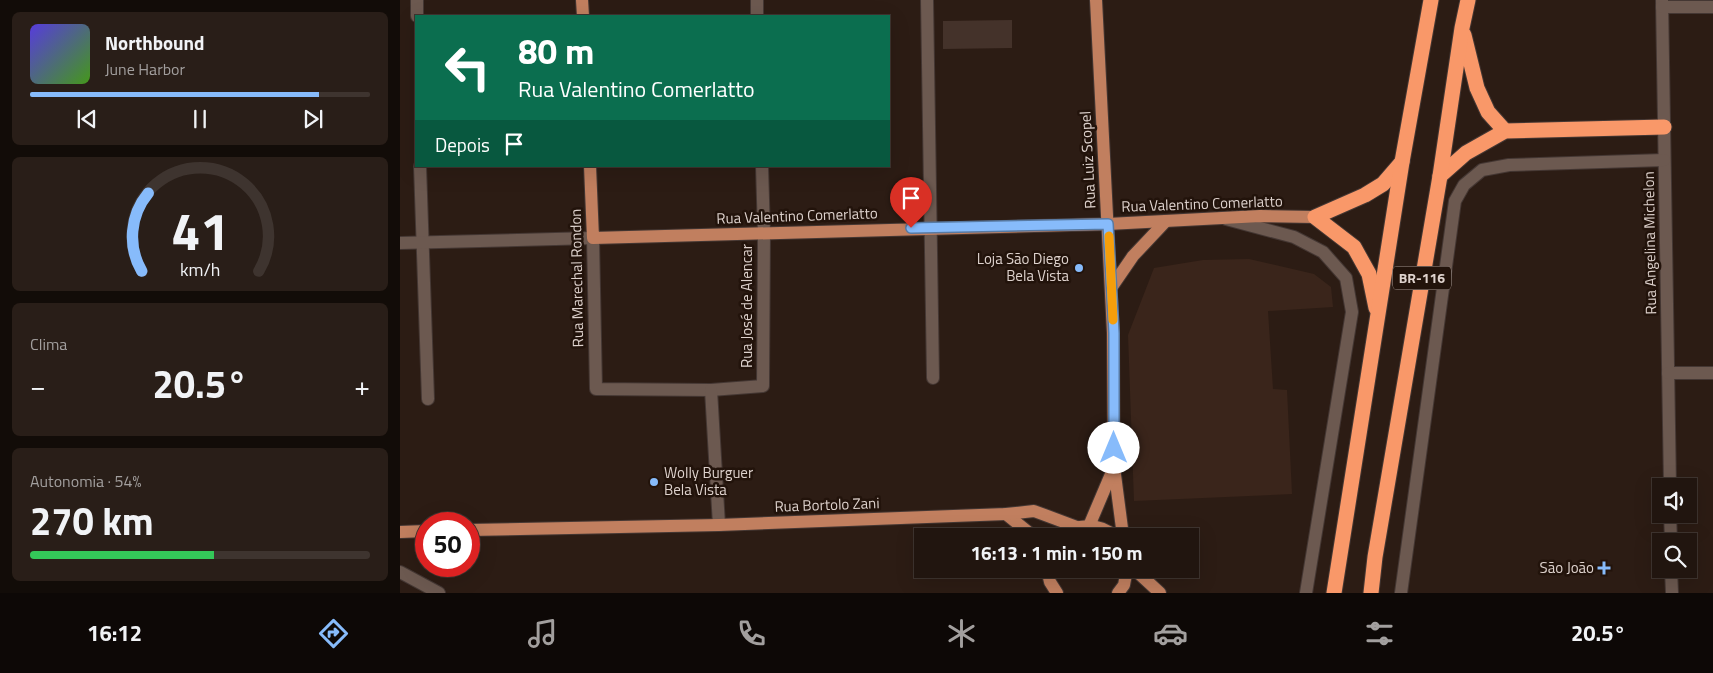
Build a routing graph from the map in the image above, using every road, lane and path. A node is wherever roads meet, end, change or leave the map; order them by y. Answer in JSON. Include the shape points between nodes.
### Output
{"nodes":[{"id":1,"x":417,"y":0,"type":"edge"},
{"id":2,"x":582,"y":0,"type":"edge"},
{"id":3,"x":757,"y":0,"type":"edge"},
{"id":4,"x":927,"y":0,"type":"edge"},
{"id":5,"x":1096,"y":0,"type":"edge"},
{"id":6,"x":1431,"y":0,"type":"edge"},
{"id":7,"x":1468,"y":0,"type":"edge"},
{"id":8,"x":1662,"y":3,"type":"edge"},
{"id":9,"x":1713,"y":6,"type":"edge"},
{"id":10,"x":417,"y":15,"type":"edge"},
{"id":11,"x":583,"y":15,"type":"edge"},
{"id":12,"x":757,"y":15,"type":"edge"},
{"id":13,"x":1462,"y":28,"type":"junction"},
{"id":14,"x":1664,"y":127,"type":"junction"},
{"id":15,"x":1505,"y":131,"type":"junction"},
{"id":16,"x":1664,"y":160,"type":"junction"},
{"id":17,"x":1402,"y":162,"type":"junction"},
{"id":18,"x":420,"y":167,"type":"edge"},
{"id":19,"x":590,"y":167,"type":"edge"},
{"id":20,"x":762,"y":167,"type":"edge"},
{"id":21,"x":1440,"y":176,"type":"junction"},
{"id":22,"x":1315,"y":217,"type":"junction"},
{"id":23,"x":1221,"y":218,"type":"junction"},
{"id":24,"x":1166,"y":221,"type":"junction"},
{"id":25,"x":1108,"y":224,"type":"junction"},
{"id":26,"x":930,"y":228,"type":"junction"},
{"id":27,"x":764,"y":233,"type":"junction"},
{"id":28,"x":594,"y":238,"type":"junction"},
{"id":29,"x":400,"y":242,"type":"edge"},
{"id":30,"x":422,"y":242,"type":"junction"},
{"id":31,"x":1111,"y":288,"type":"junction"},
{"id":32,"x":1378,"y":315,"type":"junction"},
{"id":33,"x":1713,"y":372,"type":"edge"},
{"id":34,"x":1668,"y":374,"type":"junction"},
{"id":35,"x":933,"y":378,"type":"dead end"},
{"id":36,"x":711,"y":390,"type":"junction"},
{"id":37,"x":428,"y":399,"type":"dead end"},
{"id":38,"x":1114,"y":467,"type":"junction"},
{"id":39,"x":1670,"y":478,"type":"edge"},
{"id":40,"x":1006,"y":514,"type":"junction"},
{"id":41,"x":719,"y":525,"type":"junction"},
{"id":42,"x":1083,"y":526,"type":"junction"},
{"id":43,"x":1023,"y":528,"type":"edge"},
{"id":44,"x":1079,"y":528,"type":"edge"},
{"id":45,"x":1100,"y":528,"type":"edge"},
{"id":46,"x":1122,"y":528,"type":"edge"},
{"id":47,"x":480,"y":530,"type":"edge"},
{"id":48,"x":415,"y":531,"type":"edge"},
{"id":49,"x":400,"y":532,"type":"edge"},
{"id":50,"x":400,"y":572,"type":"edge"},
{"id":51,"x":1049,"y":578,"type":"edge"},
{"id":52,"x":1125,"y":578,"type":"edge"},
{"id":53,"x":1144,"y":578,"type":"edge"},
{"id":54,"x":1671,"y":578,"type":"edge"},
{"id":55,"x":439,"y":593,"type":"edge"},
{"id":56,"x":1057,"y":593,"type":"edge"},
{"id":57,"x":1118,"y":593,"type":"edge"},
{"id":58,"x":1160,"y":593,"type":"edge"},
{"id":59,"x":1306,"y":593,"type":"edge"},
{"id":60,"x":1334,"y":593,"type":"edge"},
{"id":61,"x":1371,"y":593,"type":"edge"},
{"id":62,"x":1401,"y":593,"type":"edge"},
{"id":63,"x":1672,"y":593,"type":"edge"}],
"edges":[{"from":1,"to":10,"type":"street"},
{"from":2,"to":11,"type":"main road"},
{"from":3,"to":12,"type":"street"},
{"from":4,"to":26,"type":"street"},
{"from":5,"to":25,"type":"main road","name":"Rua Luiz Scopel"},
{"from":6,"to":17,"type":"highway","number":"BR-116"},
{"from":7,"to":13,"type":"highway","number":"BR-116"},
{"from":8,"to":9,"type":"street"},
{"from":8,"to":14,"type":"street","name":"Rua Angelina Michelon"},
{"from":13,"to":15,"type":"highway","via":[[1477,88],[1488,112]]},
{"from":13,"to":21,"type":"highway","number":"BR-116"},
{"from":14,"to":15,"type":"highway"},
{"from":14,"to":16,"type":"street","name":"Rua Angelina Michelon"},
{"from":15,"to":21,"type":"highway","via":[[1466,153]]},
{"from":16,"to":34,"type":"street","name":"Rua Angelina Michelon"},
{"from":16,"to":62,"type":"street","via":[[1509,165],[1482,170],[1464,185],[1455,201]]},
{"from":17,"to":22,"type":"highway","via":[[1383,184]]},
{"from":17,"to":32,"type":"highway","number":"BR-116"},
{"from":18,"to":30,"type":"street"},
{"from":19,"to":28,"type":"main road","name":"Rua Marechal Rondon"},
{"from":20,"to":27,"type":"street","name":"Rua José de Alencar"},
{"from":21,"to":61,"type":"highway","number":"BR-116"},
{"from":22,"to":23,"type":"main road","name":"Rua Valentino Comerlatto"},
{"from":22,"to":32,"type":"highway","via":[[1354,247],[1369,274]]},
{"from":23,"to":24,"type":"main road","name":"Rua Valentino Comerlatto"},
{"from":23,"to":59,"type":"street","via":[[1294,237],[1322,252],[1346,278],[1352,312]]},
{"from":24,"to":25,"type":"main road","name":"Rua Valentino Comerlatto"},
{"from":24,"to":31,"type":"main road","via":[[1133,256]]},
{"from":25,"to":26,"type":"main road","name":"Rua Valentino Comerlatto"},
{"from":25,"to":31,"type":"main road","name":"Rua Luiz Scopel"},
{"from":26,"to":27,"type":"main road","name":"Rua Valentino Comerlatto"},
{"from":26,"to":35,"type":"street"},
{"from":27,"to":28,"type":"main road","name":"Rua Valentino Comerlatto"},
{"from":27,"to":36,"type":"street","name":"Rua José de Alencar","via":[[763,386]]},
{"from":28,"to":30,"type":"street","name":"Rua Valentino Comerlatto"},
{"from":28,"to":36,"type":"street","name":"Rua Marechal Rondon","via":[[596,389]]},
{"from":29,"to":30,"type":"street","name":"Rua Valentino Comerlatto"},
{"from":30,"to":37,"type":"street"},
{"from":31,"to":38,"type":"main road","name":"Rua Luiz Scopel"},
{"from":32,"to":60,"type":"highway","number":"BR-116"},
{"from":33,"to":34,"type":"street"},
{"from":34,"to":39,"type":"street","name":"Rua Angelina Michelon"},
{"from":36,"to":41,"type":"street"},
{"from":38,"to":42,"type":"main road","name":"Rua Luiz Scopel"},
{"from":38,"to":46,"type":"main road","name":"Rua Luiz Scopel"},
{"from":40,"to":41,"type":"main road","name":"Rua Bortolo Zani"},
{"from":40,"to":42,"type":"main road","name":"Rua Bortolo Zani","via":[[1034,511]]},
{"from":40,"to":43,"type":"main road"},
{"from":41,"to":47,"type":"main road","name":"Rua Bortolo Zani"},
{"from":42,"to":44,"type":"main road"},
{"from":42,"to":45,"type":"main road","name":"Rua Bortolo Zani"},
{"from":48,"to":49,"type":"main road"},
{"from":50,"to":55,"type":"street"},
{"from":51,"to":56,"type":"main road"},
{"from":52,"to":57,"type":"main road"},
{"from":53,"to":58,"type":"main road"},
{"from":54,"to":63,"type":"street"}]}
